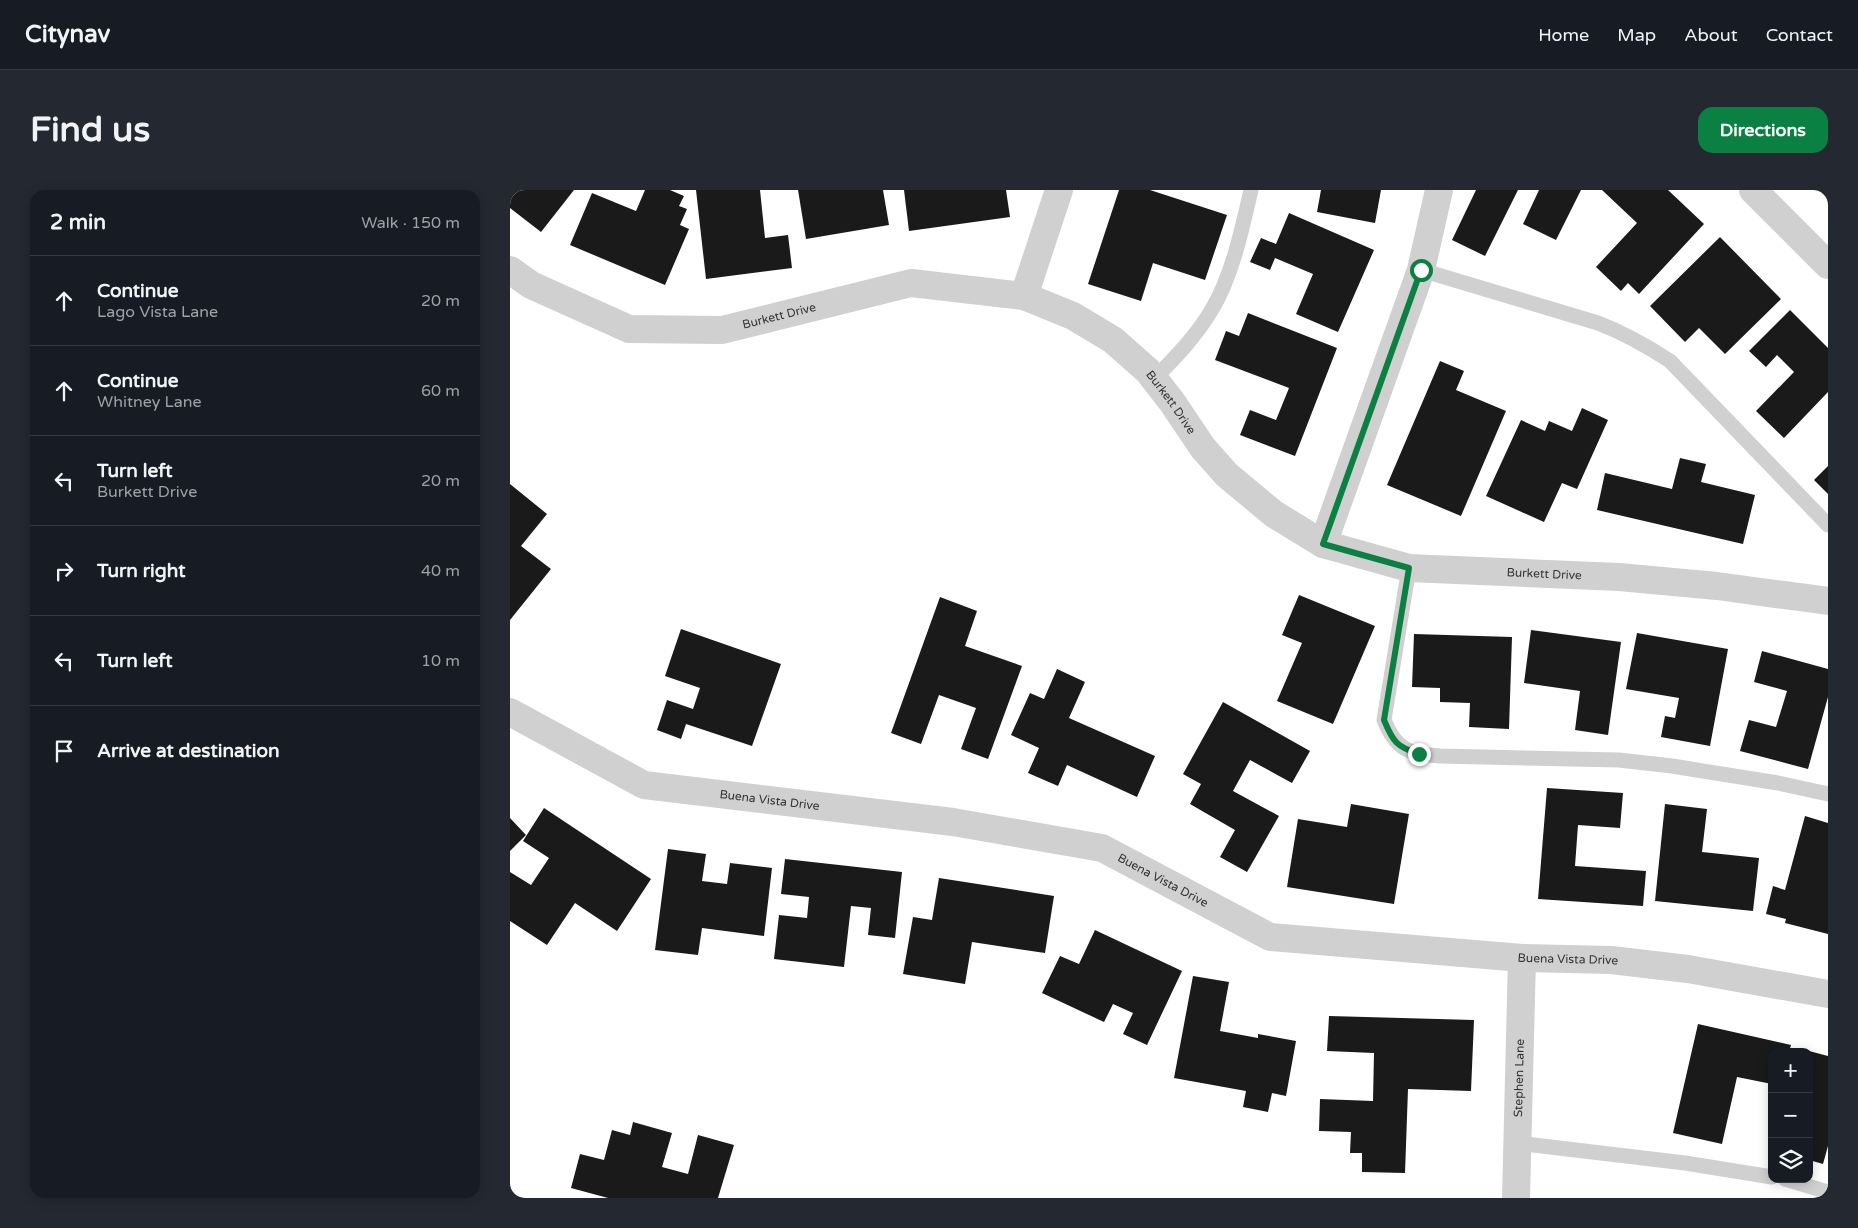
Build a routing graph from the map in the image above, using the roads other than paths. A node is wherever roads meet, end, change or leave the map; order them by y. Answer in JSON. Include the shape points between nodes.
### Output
{"nodes":[{"id":1,"x":1059,"y":190,"type":"edge"},
{"id":2,"x":1251,"y":190,"type":"edge"},
{"id":3,"x":1439,"y":190,"type":"edge"},
{"id":4,"x":1753,"y":190,"type":"edge"},
{"id":5,"x":1828,"y":265,"type":"edge"},
{"id":6,"x":510,"y":270,"type":"edge"},
{"id":7,"x":1421,"y":270,"type":"junction"},
{"id":8,"x":1024,"y":296,"type":"junction"},
{"id":9,"x":1154,"y":379,"type":"junction"},
{"id":10,"x":1828,"y":525,"type":"edge"},
{"id":11,"x":1323,"y":544,"type":"junction"},
{"id":12,"x":1409,"y":568,"type":"junction"},
{"id":13,"x":1828,"y":601,"type":"edge"},
{"id":14,"x":510,"y":712,"type":"edge"},
{"id":15,"x":1828,"y":794,"type":"edge"},
{"id":16,"x":1522,"y":958,"type":"junction"},
{"id":17,"x":1828,"y":994,"type":"edge"},
{"id":18,"x":1517,"y":1143,"type":"junction"},
{"id":19,"x":1768,"y":1176,"type":"edge"},
{"id":20,"x":1798,"y":1183,"type":"edge"},
{"id":21,"x":1828,"y":1192,"type":"edge"},
{"id":22,"x":1516,"y":1198,"type":"edge"}],
"edges":[{"from":1,"to":8,"type":"street"},
{"from":2,"to":9,"type":"lane","via":[[1227,278],[1212,311],[1180,353]]},
{"from":3,"to":7,"type":"street"},
{"from":4,"to":5,"type":"street"},
{"from":6,"to":8,"type":"street","name":"Burkett Drive","via":[[531,285],[629,329],[722,330],[911,283]]},
{"from":7,"to":10,"type":"lane","via":[[1598,323],[1642,343],[1670,361]]},
{"from":7,"to":11,"type":"street"},
{"from":8,"to":9,"type":"street","name":"Burkett Drive","via":[[1074,316],[1113,340]]},
{"from":9,"to":11,"type":"street","name":"Burkett Drive","via":[[1203,448],[1227,475],[1274,514]]},
{"from":11,"to":12,"type":"street","name":"Burkett Drive"},
{"from":12,"to":13,"type":"street","name":"Burkett Drive","via":[[1619,577]]},
{"from":12,"to":15,"type":"lane","via":[[1384,720],[1390,735],[1402,749],[1440,756],[1620,760],[1778,782]]},
{"from":14,"to":16,"type":"street","name":"Buena Vista Drive","via":[[644,785],[953,822],[1102,848],[1270,937]]},
{"from":16,"to":17,"type":"street","name":"Buena Vista Drive","via":[[1611,960],[1688,968]]},
{"from":16,"to":18,"type":"street","name":"Stephen Lane"},
{"from":18,"to":19,"type":"lane"},
{"from":18,"to":22,"type":"street","name":"Stephen Lane"},
{"from":20,"to":21,"type":"lane"}]}
